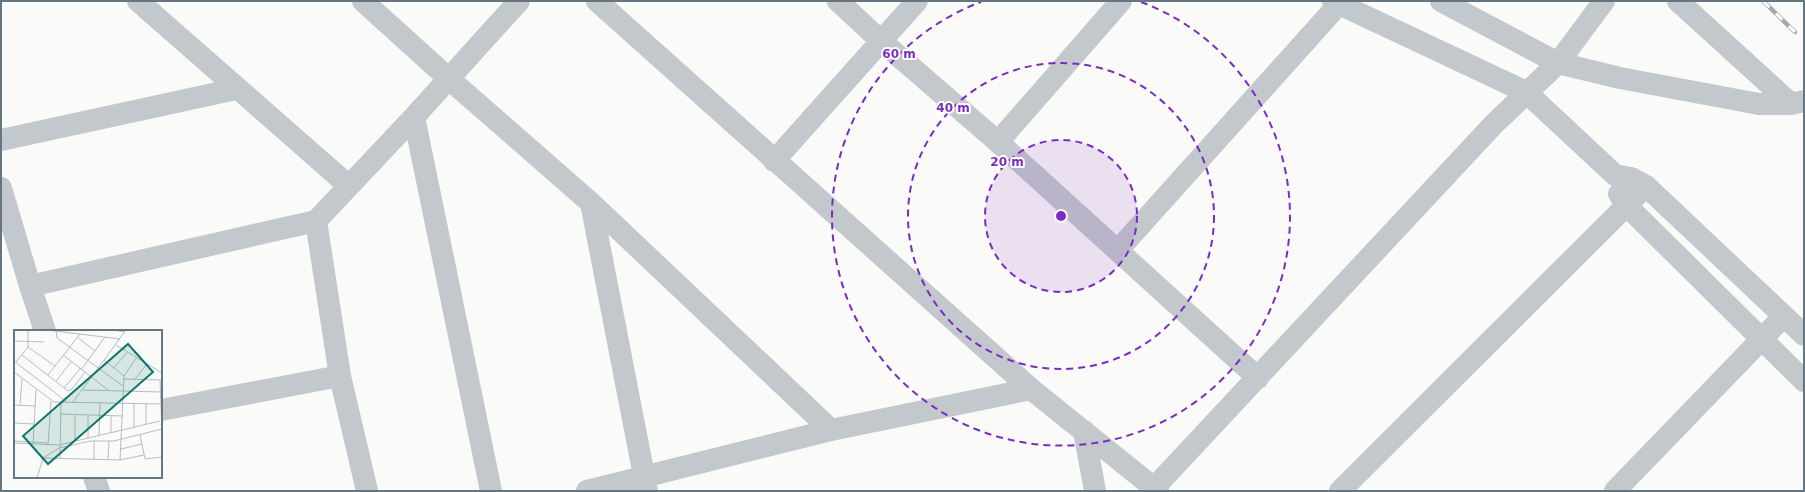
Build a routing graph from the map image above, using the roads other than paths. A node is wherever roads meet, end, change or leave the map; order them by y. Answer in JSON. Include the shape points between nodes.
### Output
{"nodes":[{"id":1,"x":138,"y":1,"type":"edge"},
{"id":2,"x":363,"y":1,"type":"edge"},
{"id":3,"x":519,"y":1,"type":"edge"},
{"id":4,"x":597,"y":1,"type":"edge"},
{"id":5,"x":838,"y":1,"type":"edge"},
{"id":6,"x":917,"y":1,"type":"edge"},
{"id":7,"x":1121,"y":1,"type":"edge"},
{"id":8,"x":1442,"y":1,"type":"edge"},
{"id":9,"x":1604,"y":1,"type":"edge"},
{"id":10,"x":1678,"y":1,"type":"edge"},
{"id":11,"x":1336,"y":2,"type":"edge"},
{"id":12,"x":881,"y":42,"type":"junction"},
{"id":13,"x":1558,"y":63,"type":"junction"},
{"id":14,"x":448,"y":78,"type":"junction"},
{"id":15,"x":236,"y":89,"type":"junction"},
{"id":16,"x":1526,"y":92,"type":"junction"},
{"id":17,"x":1798,"y":102,"type":"edge"},
{"id":18,"x":414,"y":117,"type":"junction"},
{"id":19,"x":1,"y":140,"type":"edge"},
{"id":20,"x":998,"y":142,"type":"junction"},
{"id":21,"x":774,"y":161,"type":"junction"},
{"id":22,"x":1615,"y":175,"type":"junction"},
{"id":23,"x":349,"y":186,"type":"junction"},
{"id":24,"x":1646,"y":186,"type":"junction"},
{"id":25,"x":1,"y":188,"type":"edge"},
{"id":26,"x":591,"y":203,"type":"junction"},
{"id":27,"x":1627,"y":206,"type":"junction"},
{"id":28,"x":316,"y":220,"type":"junction"},
{"id":29,"x":1118,"y":250,"type":"junction"},
{"id":30,"x":30,"y":286,"type":"junction"},
{"id":31,"x":1784,"y":316,"type":"junction"},
{"id":32,"x":45,"y":330,"type":"edge"},
{"id":33,"x":1804,"y":336,"type":"edge"},
{"id":34,"x":1761,"y":339,"type":"junction"},
{"id":35,"x":340,"y":376,"type":"junction"},
{"id":36,"x":1258,"y":378,"type":"junction"},
{"id":37,"x":1804,"y":381,"type":"edge"},
{"id":38,"x":1031,"y":389,"type":"junction"},
{"id":39,"x":162,"y":410,"type":"edge"},
{"id":40,"x":831,"y":430,"type":"junction"},
{"id":41,"x":1084,"y":432,"type":"junction"},
{"id":42,"x":94,"y":478,"type":"edge"},
{"id":43,"x":646,"y":484,"type":"edge"},
{"id":44,"x":1156,"y":490,"type":"edge"},
{"id":45,"x":99,"y":491,"type":"edge"},
{"id":46,"x":367,"y":491,"type":"edge"},
{"id":47,"x":491,"y":491,"type":"edge"},
{"id":48,"x":587,"y":491,"type":"edge"},
{"id":49,"x":1095,"y":491,"type":"edge"},
{"id":50,"x":1340,"y":491,"type":"edge"},
{"id":51,"x":1615,"y":491,"type":"edge"}],
"edges":[{"from":1,"to":15,"type":"street"},
{"from":2,"to":14,"type":"street"},
{"from":3,"to":14,"type":"street"},
{"from":4,"to":21,"type":"street"},
{"from":5,"to":12,"type":"street"},
{"from":6,"to":12,"type":"street"},
{"from":7,"to":20,"type":"street"},
{"from":8,"to":13,"type":"street"},
{"from":9,"to":13,"type":"street"},
{"from":10,"to":17,"type":"street"},
{"from":11,"to":16,"type":"street"},
{"from":11,"to":29,"type":"street"},
{"from":12,"to":20,"type":"street"},
{"from":12,"to":21,"type":"street"},
{"from":13,"to":16,"type":"street"},
{"from":13,"to":17,"type":"street","via":[[1620,78],[1759,104]]},
{"from":14,"to":18,"type":"street"},
{"from":14,"to":26,"type":"street"},
{"from":15,"to":19,"type":"street"},
{"from":15,"to":23,"type":"street"},
{"from":16,"to":22,"type":"street"},
{"from":16,"to":36,"type":"street"},
{"from":18,"to":23,"type":"street"},
{"from":18,"to":47,"type":"street"},
{"from":20,"to":29,"type":"street"},
{"from":21,"to":38,"type":"street"},
{"from":22,"to":24,"type":"street","via":[[1631,178]]},
{"from":22,"to":27,"type":"street","via":[[1620,195]]},
{"from":23,"to":28,"type":"street"},
{"from":24,"to":27,"type":"street"},
{"from":24,"to":31,"type":"street"},
{"from":25,"to":30,"type":"street"},
{"from":26,"to":40,"type":"street"},
{"from":26,"to":43,"type":"street"},
{"from":27,"to":34,"type":"street"},
{"from":27,"to":50,"type":"street"},
{"from":28,"to":30,"type":"street"},
{"from":28,"to":35,"type":"street"},
{"from":29,"to":36,"type":"street"},
{"from":30,"to":32,"type":"street"},
{"from":31,"to":33,"type":"street"},
{"from":31,"to":34,"type":"street"},
{"from":34,"to":37,"type":"street"},
{"from":34,"to":51,"type":"street"},
{"from":35,"to":39,"type":"street"},
{"from":35,"to":46,"type":"street"},
{"from":36,"to":44,"type":"street"},
{"from":38,"to":40,"type":"street"},
{"from":38,"to":41,"type":"street"},
{"from":40,"to":43,"type":"street"},
{"from":41,"to":44,"type":"street"},
{"from":41,"to":49,"type":"street"},
{"from":42,"to":45,"type":"street"},
{"from":43,"to":48,"type":"street"}]}
